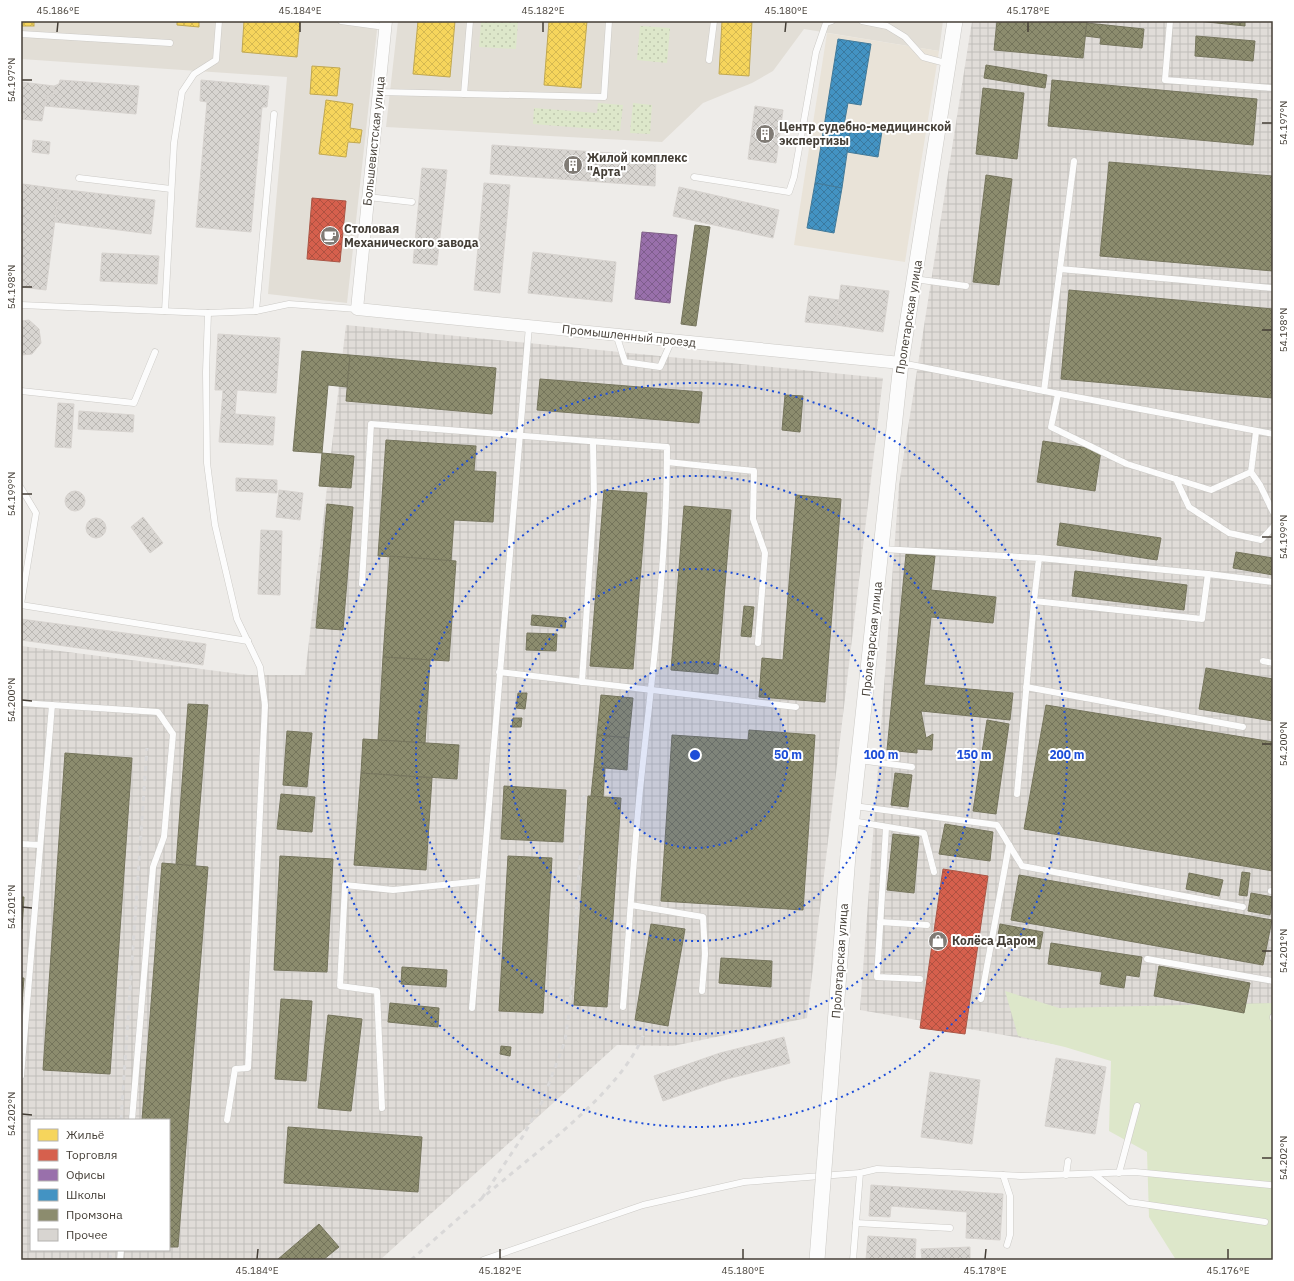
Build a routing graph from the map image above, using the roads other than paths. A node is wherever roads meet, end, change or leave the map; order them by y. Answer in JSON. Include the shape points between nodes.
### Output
{"nodes":[{"id":1,"x":219,"y":21,"type":"edge"},
{"id":2,"x":341,"y":21,"type":"edge"},
{"id":3,"x":470,"y":21,"type":"edge"},
{"id":4,"x":609,"y":21,"type":"edge"},
{"id":5,"x":714,"y":21,"type":"edge"},
{"id":6,"x":832,"y":21,"type":"edge"},
{"id":7,"x":862,"y":21,"type":"edge"},
{"id":8,"x":955,"y":21,"type":"edge"},
{"id":9,"x":1170,"y":21,"type":"edge"},
{"id":10,"x":386,"y":24,"type":"edge"},
{"id":11,"x":21,"y":34,"type":"edge"},
{"id":12,"x":170,"y":43,"type":"dead end"},
{"id":13,"x":709,"y":60,"type":"dead end"},
{"id":14,"x":949,"y":64,"type":"junction"},
{"id":15,"x":1273,"y":88,"type":"edge"},
{"id":16,"x":379,"y":92,"type":"junction"},
{"id":17,"x":464,"y":94,"type":"junction"},
{"id":18,"x":274,"y":114,"type":"dead end"},
{"id":19,"x":1074,"y":161,"type":"dead end"},
{"id":20,"x":694,"y":177,"type":"dead end"},
{"id":21,"x":79,"y":178,"type":"dead end"},
{"id":22,"x":171,"y":188,"type":"junction"},
{"id":23,"x":368,"y":197,"type":"junction"},
{"id":24,"x":412,"y":202,"type":"dead end"},
{"id":25,"x":1060,"y":269,"type":"junction"},
{"id":26,"x":914,"y":279,"type":"junction"},
{"id":27,"x":966,"y":286,"type":"dead end"},
{"id":28,"x":1273,"y":288,"type":"edge"},
{"id":29,"x":21,"y":305,"type":"edge"},
{"id":30,"x":357,"y":309,"type":"junction"},
{"id":31,"x":164,"y":311,"type":"junction"},
{"id":32,"x":256,"y":311,"type":"junction"},
{"id":33,"x":208,"y":313,"type":"junction"},
{"id":34,"x":529,"y":326,"type":"junction"},
{"id":35,"x":616,"y":334,"type":"junction"},
{"id":36,"x":672,"y":340,"type":"junction"},
{"id":37,"x":155,"y":352,"type":"dead end"},
{"id":38,"x":901,"y":363,"type":"junction"},
{"id":39,"x":21,"y":391,"type":"edge"},
{"id":40,"x":1044,"y":391,"type":"junction"},
{"id":41,"x":1058,"y":394,"type":"junction"},
{"id":42,"x":1256,"y":432,"type":"junction"},
{"id":43,"x":1273,"y":434,"type":"edge"},
{"id":44,"x":520,"y":435,"type":"junction"},
{"id":45,"x":593,"y":442,"type":"junction"},
{"id":46,"x":667,"y":462,"type":"junction"},
{"id":47,"x":1250,"y":472,"type":"junction"},
{"id":48,"x":1176,"y":479,"type":"junction"},
{"id":49,"x":21,"y":488,"type":"edge"},
{"id":50,"x":1273,"y":512,"type":"edge"},
{"id":51,"x":1273,"y":526,"type":"edge"},
{"id":52,"x":882,"y":549,"type":"junction"},
{"id":53,"x":1039,"y":558,"type":"junction"},
{"id":54,"x":1208,"y":574,"type":"junction"},
{"id":55,"x":1273,"y":582,"type":"edge"},
{"id":56,"x":362,"y":584,"type":"dead end"},
{"id":57,"x":1034,"y":601,"type":"junction"},
{"id":58,"x":21,"y":604,"type":"edge"},
{"id":59,"x":248,"y":641,"type":"junction"},
{"id":60,"x":758,"y":643,"type":"dead end"},
{"id":61,"x":1263,"y":661,"type":"dead end"},
{"id":62,"x":1273,"y":663,"type":"edge"},
{"id":63,"x":499,"y":672,"type":"junction"},
{"id":64,"x":582,"y":682,"type":"junction"},
{"id":65,"x":1026,"y":687,"type":"junction"},
{"id":66,"x":652,"y":690,"type":"junction"},
{"id":67,"x":21,"y":703,"type":"edge"},
{"id":68,"x":52,"y":705,"type":"junction"},
{"id":69,"x":796,"y":707,"type":"dead end"},
{"id":70,"x":1243,"y":727,"type":"dead end"},
{"id":71,"x":858,"y":760,"type":"junction"},
{"id":72,"x":912,"y":767,"type":"dead end"},
{"id":73,"x":1016,"y":794,"type":"dead end"},
{"id":74,"x":854,"y":806,"type":"junction"},
{"id":75,"x":852,"y":821,"type":"junction"},
{"id":76,"x":886,"y":828,"type":"junction"},
{"id":77,"x":21,"y":844,"type":"edge"},
{"id":78,"x":40,"y":845,"type":"junction"},
{"id":79,"x":1008,"y":845,"type":"junction"},
{"id":80,"x":934,"y":872,"type":"dead end"},
{"id":81,"x":482,"y":882,"type":"junction"},
{"id":82,"x":631,"y":905,"type":"junction"},
{"id":83,"x":1243,"y":907,"type":"dead end"},
{"id":84,"x":880,"y":922,"type":"junction"},
{"id":85,"x":927,"y":925,"type":"dead end"},
{"id":86,"x":1147,"y":959,"type":"dead end"},
{"id":87,"x":920,"y":979,"type":"dead end"},
{"id":88,"x":1273,"y":981,"type":"edge"},
{"id":89,"x":702,"y":991,"type":"dead end"},
{"id":90,"x":981,"y":999,"type":"dead end"},
{"id":91,"x":623,"y":1007,"type":"dead end"},
{"id":92,"x":472,"y":1008,"type":"dead end"},
{"id":93,"x":23,"y":1041,"type":"edge"},
{"id":94,"x":21,"y":1076,"type":"edge"},
{"id":95,"x":1137,"y":1106,"type":"dead end"},
{"id":96,"x":382,"y":1108,"type":"dead end"},
{"id":97,"x":132,"y":1119,"type":"edge"},
{"id":98,"x":227,"y":1120,"type":"dead end"},
{"id":99,"x":1068,"y":1161,"type":"dead end"},
{"id":100,"x":860,"y":1173,"type":"junction"},
{"id":101,"x":1119,"y":1173,"type":"junction"},
{"id":102,"x":1094,"y":1174,"type":"junction"},
{"id":103,"x":1003,"y":1175,"type":"junction"},
{"id":104,"x":1066,"y":1175,"type":"junction"},
{"id":105,"x":1270,"y":1185,"type":"dead end"},
{"id":106,"x":1265,"y":1222,"type":"dead end"},
{"id":107,"x":856,"y":1223,"type":"junction"},
{"id":108,"x":950,"y":1228,"type":"dead end"},
{"id":109,"x":1007,"y":1245,"type":"dead end"},
{"id":110,"x":483,"y":1260,"type":"edge"},
{"id":111,"x":817,"y":1260,"type":"edge"},
{"id":112,"x":853,"y":1260,"type":"edge"}],
"edges":[{"from":1,"to":22,"type":"lane","via":[[216,60],[194,74],[182,92],[174,143]]},
{"from":2,"to":10,"type":"lane"},
{"from":3,"to":17,"type":"lane"},
{"from":4,"to":17,"type":"lane","via":[[604,97]]},
{"from":5,"to":13,"type":"lane"},
{"from":6,"to":20,"type":"lane","via":[[826,23],[816,52],[794,177],[789,192]]},
{"from":7,"to":14,"type":"lane","via":[[887,26],[905,37],[923,57]]},
{"from":8,"to":14,"type":"street","name":"Пролетарская улица"},
{"from":9,"to":15,"type":"lane","via":[[1165,80]]},
{"from":10,"to":16,"type":"street","name":"Большевистская улица"},
{"from":11,"to":12,"type":"lane"},
{"from":14,"to":26,"type":"street","name":"Пролетарская улица"},
{"from":16,"to":17,"type":"lane"},
{"from":16,"to":23,"type":"street","name":"Большевистская улица"},
{"from":18,"to":32,"type":"lane"},
{"from":19,"to":25,"type":"lane"},
{"from":21,"to":22,"type":"lane"},
{"from":22,"to":31,"type":"lane"},
{"from":23,"to":24,"type":"lane"},
{"from":23,"to":30,"type":"street","name":"Большевистская улица"},
{"from":25,"to":28,"type":"lane"},
{"from":25,"to":40,"type":"lane"},
{"from":26,"to":27,"type":"lane"},
{"from":26,"to":38,"type":"street","name":"Пролетарская улица"},
{"from":29,"to":31,"type":"lane"},
{"from":30,"to":32,"type":"lane","via":[[289,304]]},
{"from":30,"to":34,"type":"street","name":"Промышленный проезд"},
{"from":31,"to":33,"type":"lane"},
{"from":32,"to":33,"type":"lane"},
{"from":33,"to":59,"type":"lane","via":[[207,463],[215,525],[237,619]]},
{"from":34,"to":35,"type":"street","name":"Промышленный проезд"},
{"from":34,"to":44,"type":"lane"},
{"from":35,"to":36,"type":"street","name":"Промышленный проезд"},
{"from":35,"to":36,"type":"lane","via":[[625,362],[660,367]]},
{"from":36,"to":38,"type":"street","name":"Промышленный проезд"},
{"from":37,"to":39,"type":"lane","via":[[134,403]]},
{"from":38,"to":40,"type":"lane"},
{"from":38,"to":52,"type":"street","name":"Пролетарская улица"},
{"from":40,"to":41,"type":"lane"},
{"from":41,"to":42,"type":"lane"},
{"from":41,"to":48,"type":"lane","via":[[1051,427],[1127,464]]},
{"from":42,"to":43,"type":"lane"},
{"from":42,"to":47,"type":"lane"},
{"from":44,"to":45,"type":"lane"},
{"from":44,"to":56,"type":"lane","via":[[371,424]]},
{"from":44,"to":63,"type":"lane"},
{"from":45,"to":46,"type":"lane","via":[[667,447]]},
{"from":45,"to":64,"type":"lane","via":[[594,500]]},
{"from":46,"to":60,"type":"lane","via":[[754,472],[754,519],[766,553]]},
{"from":46,"to":66,"type":"lane"},
{"from":47,"to":48,"type":"lane","via":[[1211,490]]},
{"from":47,"to":50,"type":"lane","via":[[1260,485]]},
{"from":48,"to":51,"type":"lane","via":[[1189,507],[1229,533],[1261,540]]},
{"from":49,"to":58,"type":"lane","via":[[36,513]]},
{"from":52,"to":53,"type":"lane"},
{"from":52,"to":71,"type":"street","name":"Пролетарская улица"},
{"from":53,"to":54,"type":"lane"},
{"from":53,"to":57,"type":"lane"},
{"from":54,"to":55,"type":"lane"},
{"from":54,"to":57,"type":"lane","via":[[1202,619]]},
{"from":57,"to":65,"type":"lane"},
{"from":58,"to":59,"type":"lane"},
{"from":59,"to":98,"type":"lane","via":[[260,667],[265,705],[248,1068],[234,1069]]},
{"from":61,"to":62,"type":"lane"},
{"from":63,"to":64,"type":"lane"},
{"from":63,"to":81,"type":"lane"},
{"from":64,"to":66,"type":"lane"},
{"from":65,"to":70,"type":"lane"},
{"from":65,"to":73,"type":"lane"},
{"from":66,"to":69,"type":"lane"},
{"from":66,"to":82,"type":"lane","via":[[640,791]]},
{"from":67,"to":68,"type":"lane"},
{"from":68,"to":78,"type":"lane"},
{"from":68,"to":97,"type":"lane","via":[[158,712],[173,734],[164,837],[153,867]]},
{"from":71,"to":72,"type":"lane"},
{"from":71,"to":74,"type":"street","name":"Пролетарская улица"},
{"from":74,"to":75,"type":"street","name":"Пролетарская улица"},
{"from":74,"to":79,"type":"lane","via":[[997,825]]},
{"from":75,"to":76,"type":"lane"},
{"from":75,"to":111,"type":"street","name":"Пролетарская улица","bridge":true},
{"from":76,"to":80,"type":"lane","via":[[924,833]]},
{"from":76,"to":84,"type":"lane"},
{"from":77,"to":78,"type":"lane"},
{"from":78,"to":93,"type":"lane"},
{"from":79,"to":83,"type":"lane","via":[[1022,866]]},
{"from":79,"to":90,"type":"lane"},
{"from":81,"to":92,"type":"lane"},
{"from":81,"to":96,"type":"lane","via":[[393,890],[345,885],[340,986],[377,991]]},
{"from":82,"to":89,"type":"lane","via":[[703,917],[705,954]]},
{"from":82,"to":91,"type":"lane"},
{"from":84,"to":85,"type":"lane"},
{"from":84,"to":87,"type":"lane","via":[[877,977]]},
{"from":86,"to":88,"type":"lane"},
{"from":93,"to":94,"type":"lane"},
{"from":95,"to":101,"type":"lane"},
{"from":99,"to":104,"type":"lane"},
{"from":100,"to":103,"type":"lane","via":[[877,1169]]},
{"from":100,"to":107,"type":"lane"},
{"from":100,"to":110,"type":"lane","via":[[744,1182],[643,1204]]},
{"from":101,"to":102,"type":"lane"},
{"from":101,"to":105,"type":"lane","via":[[1135,1172]]},
{"from":102,"to":104,"type":"lane"},
{"from":102,"to":106,"type":"lane","via":[[1129,1202]]},
{"from":103,"to":104,"type":"lane"},
{"from":103,"to":109,"type":"lane","via":[[1010,1196],[1010,1234]]},
{"from":107,"to":108,"type":"lane"},
{"from":107,"to":112,"type":"lane"}]}
